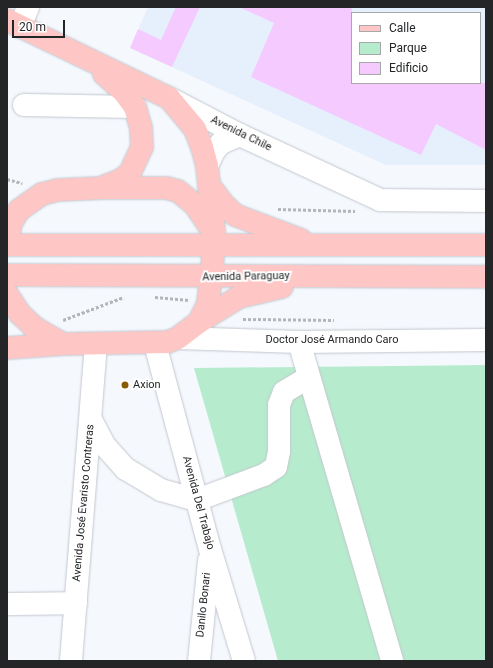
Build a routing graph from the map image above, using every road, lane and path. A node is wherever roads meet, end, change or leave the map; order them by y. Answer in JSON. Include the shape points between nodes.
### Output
{"nodes":[{"id":1,"x":28,"y":7,"type":"edge"},
{"id":2,"x":13,"y":24,"type":"edge"},
{"id":3,"x":68,"y":50,"type":"junction"},
{"id":4,"x":169,"y":98,"type":"junction"},
{"id":5,"x":24,"y":105,"type":"dead end"},
{"id":6,"x":135,"y":107,"type":"junction"},
{"id":7,"x":240,"y":135,"type":"junction"},
{"id":8,"x":208,"y":176,"type":"junction"},
{"id":9,"x":101,"y":188,"type":"junction"},
{"id":10,"x":486,"y":201,"type":"edge"},
{"id":11,"x":214,"y":240,"type":"junction"},
{"id":12,"x":7,"y":244,"type":"edge"},
{"id":13,"x":317,"y":245,"type":"junction"},
{"id":14,"x":486,"y":245,"type":"edge"},
{"id":15,"x":7,"y":275,"type":"edge"},
{"id":16,"x":336,"y":276,"type":"junction"},
{"id":17,"x":486,"y":277,"type":"edge"},
{"id":18,"x":212,"y":278,"type":"junction"},
{"id":19,"x":7,"y":300,"type":"edge"},
{"id":20,"x":199,"y":322,"type":"junction"},
{"id":21,"x":178,"y":338,"type":"junction"},
{"id":22,"x":486,"y":340,"type":"edge"},
{"id":23,"x":299,"y":342,"type":"junction"},
{"id":24,"x":63,"y":344,"type":"junction"},
{"id":25,"x":96,"y":344,"type":"junction"},
{"id":26,"x":155,"y":344,"type":"junction"},
{"id":27,"x":7,"y":348,"type":"edge"},
{"id":28,"x":310,"y":377,"type":"junction"},
{"id":29,"x":91,"y":420,"type":"junction"},
{"id":30,"x":197,"y":500,"type":"junction"},
{"id":31,"x":210,"y":549,"type":"junction"},
{"id":32,"x":76,"y":603,"type":"junction"},
{"id":33,"x":7,"y":604,"type":"edge"},
{"id":34,"x":71,"y":661,"type":"edge"},
{"id":35,"x":199,"y":661,"type":"edge"},
{"id":36,"x":244,"y":661,"type":"edge"},
{"id":37,"x":392,"y":661,"type":"edge"}],
"edges":[{"from":1,"to":2,"type":"street"},
{"from":2,"to":3,"type":"main road","name":"Avenida Chile"},
{"from":3,"to":4,"type":"main road","name":"Avenida Chile"},
{"from":3,"to":6,"type":"main road","via":[[112,80]]},
{"from":4,"to":7,"type":"street","name":"Avenida Chile"},
{"from":4,"to":8,"type":"main road","via":[[195,130]]},
{"from":5,"to":6,"type":"street"},
{"from":6,"to":9,"type":"main road","via":[[141,128],[142,147],[136,163],[121,180]]},
{"from":7,"to":8,"type":"street","via":[[221,144],[214,151]]},
{"from":7,"to":10,"type":"street","name":"Avenida Chile","via":[[380,200]]},
{"from":8,"to":11,"type":"main road"},
{"from":8,"to":13,"type":"main road","via":[[224,205],[241,218]]},
{"from":9,"to":11,"type":"main road","via":[[178,191],[195,205]]},
{"from":9,"to":12,"type":"main road","via":[[58,190],[31,199],[19,210],[11,223]]},
{"from":11,"to":12,"type":"main road"},
{"from":11,"to":13,"type":"main road"},
{"from":11,"to":18,"type":"main road"},
{"from":13,"to":14,"type":"main road"},
{"from":15,"to":18,"type":"main road","name":"Avenida Paraguay"},
{"from":16,"to":17,"type":"main road","name":"Avenida Paraguay"},
{"from":16,"to":18,"type":"main road","name":"Avenida Paraguay"},
{"from":16,"to":20,"type":"main road","via":[[239,297]]},
{"from":18,"to":20,"type":"main road","via":[[208,304]]},
{"from":19,"to":24,"type":"main road","via":[[34,327]]},
{"from":20,"to":21,"type":"main road"},
{"from":21,"to":23,"type":"street","name":"Doctor José Armando Caro"},
{"from":21,"to":26,"type":"main road"},
{"from":22,"to":23,"type":"street","name":"Doctor José Armando Caro"},
{"from":23,"to":28,"type":"street"},
{"from":24,"to":25,"type":"main road"},
{"from":24,"to":27,"type":"main road"},
{"from":25,"to":26,"type":"main road"},
{"from":25,"to":29,"type":"street","name":"Avenida José Evaristo Contreras"},
{"from":26,"to":30,"type":"street","name":"Avenida Del Trabajo"},
{"from":28,"to":30,"type":"street","via":[[284,392],[279,406],[279,451],[276,467],[264,475]]},
{"from":28,"to":37,"type":"street"},
{"from":29,"to":30,"type":"street","via":[[105,446],[126,469],[161,490]]},
{"from":29,"to":32,"type":"street","name":"Avenida José Evaristo Contreras"},
{"from":30,"to":31,"type":"street","name":"Avenida Del Trabajo"},
{"from":31,"to":35,"type":"street","name":"Danilo Bonari"},
{"from":31,"to":36,"type":"street","name":"Avenida Del Trabajo"},
{"from":32,"to":33,"type":"street"},
{"from":32,"to":34,"type":"street","name":"Avenida José Evaristo Contreras"}]}
